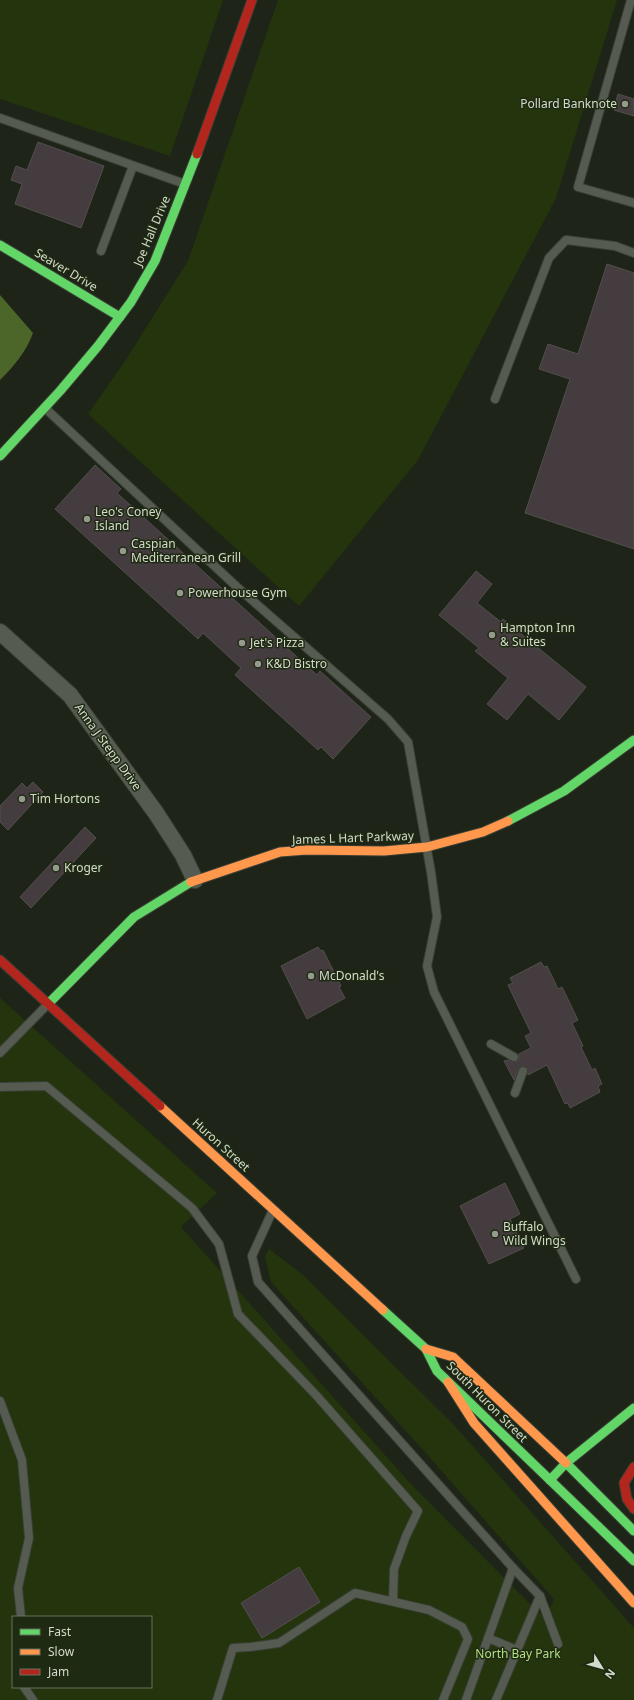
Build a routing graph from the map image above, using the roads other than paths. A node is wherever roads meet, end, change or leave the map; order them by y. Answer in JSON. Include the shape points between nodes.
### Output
{"nodes":[{"id":1,"x":252,"y":0,"type":"edge"},
{"id":2,"x":631,"y":0,"type":"edge"},
{"id":3,"x":0,"y":118,"type":"edge"},
{"id":4,"x":133,"y":166,"type":"junction"},
{"id":5,"x":185,"y":184,"type":"junction"},
{"id":6,"x":634,"y":203,"type":"edge"},
{"id":7,"x":0,"y":245,"type":"edge"},
{"id":8,"x":101,"y":251,"type":"dead end"},
{"id":9,"x":634,"y":253,"type":"edge"},
{"id":10,"x":120,"y":317,"type":"junction"},
{"id":11,"x":495,"y":399,"type":"dead end"},
{"id":12,"x":45,"y":408,"type":"junction"},
{"id":13,"x":0,"y":456,"type":"edge"},
{"id":14,"x":0,"y":632,"type":"edge"},
{"id":15,"x":634,"y":740,"type":"edge"},
{"id":16,"x":427,"y":847,"type":"junction"},
{"id":17,"x":196,"y":880,"type":"junction"},
{"id":18,"x":0,"y":960,"type":"edge"},
{"id":19,"x":48,"y":1004,"type":"junction"},
{"id":20,"x":491,"y":1044,"type":"dead end"},
{"id":21,"x":0,"y":1053,"type":"edge"},
{"id":22,"x":514,"y":1056,"type":"dead end"},
{"id":23,"x":523,"y":1071,"type":"dead end"},
{"id":24,"x":0,"y":1088,"type":"edge"},
{"id":25,"x":515,"y":1093,"type":"dead end"},
{"id":26,"x":274,"y":1209,"type":"junction"},
{"id":27,"x":576,"y":1278,"type":"dead end"},
{"id":28,"x":426,"y":1349,"type":"junction"},
{"id":29,"x":448,"y":1382,"type":"junction"},
{"id":30,"x":0,"y":1401,"type":"edge"},
{"id":31,"x":634,"y":1408,"type":"edge"},
{"id":32,"x":566,"y":1463,"type":"junction"},
{"id":33,"x":634,"y":1467,"type":"edge"},
{"id":34,"x":550,"y":1480,"type":"junction"},
{"id":35,"x":634,"y":1509,"type":"edge"},
{"id":36,"x":634,"y":1531,"type":"edge"},
{"id":37,"x":634,"y":1561,"type":"edge"},
{"id":38,"x":513,"y":1568,"type":"junction"},
{"id":39,"x":540,"y":1596,"type":"junction"},
{"id":40,"x":393,"y":1601,"type":"junction"},
{"id":41,"x":634,"y":1603,"type":"edge"},
{"id":42,"x":21,"y":1616,"type":"edge"},
{"id":43,"x":488,"y":1638,"type":"junction"},
{"id":44,"x":558,"y":1644,"type":"dead end"},
{"id":45,"x":517,"y":1650,"type":"junction"},
{"id":46,"x":25,"y":1688,"type":"edge"},
{"id":47,"x":33,"y":1700,"type":"edge"},
{"id":48,"x":217,"y":1700,"type":"edge"},
{"id":49,"x":443,"y":1700,"type":"edge"},
{"id":50,"x":466,"y":1700,"type":"edge"},
{"id":51,"x":496,"y":1700,"type":"edge"}],
"edges":[{"from":1,"to":5,"type":"main road","name":"Joe Hall Drive"},
{"from":2,"to":6,"type":"lane","via":[[578,187]]},
{"from":3,"to":4,"type":"lane"},
{"from":4,"to":5,"type":"lane"},
{"from":4,"to":8,"type":"lane"},
{"from":5,"to":10,"type":"main road","name":"Joe Hall Drive","via":[[155,261]]},
{"from":7,"to":10,"type":"main road","name":"Seaver Drive"},
{"from":9,"to":11,"type":"lane","via":[[615,246],[566,240],[549,258]]},
{"from":10,"to":12,"type":"main road","name":"Joe Hall Drive"},
{"from":12,"to":13,"type":"main road","name":"Joe Hall Drive"},
{"from":12,"to":16,"type":"lane","via":[[237,587],[388,719],[408,742]]},
{"from":14,"to":17,"type":"street","name":"Anna J Stepp Drive","via":[[70,695],[156,813]]},
{"from":15,"to":16,"type":"main road","name":"James L Hart Parkway","via":[[564,791],[527,812],[483,832]]},
{"from":16,"to":17,"type":"main road","name":"James L Hart Parkway","via":[[384,851],[280,852]]},
{"from":16,"to":27,"type":"lane","via":[[437,917],[427,966],[434,992]]},
{"from":17,"to":19,"type":"main road","name":"James L Hart Parkway","via":[[134,917]]},
{"from":18,"to":19,"type":"main road","name":"Huron Street"},
{"from":19,"to":21,"type":"lane"},
{"from":19,"to":26,"type":"main road","name":"Huron Street"},
{"from":20,"to":22,"type":"lane"},
{"from":23,"to":25,"type":"lane"},
{"from":24,"to":40,"type":"lane","via":[[46,1086],[192,1208],[219,1244],[238,1314],[316,1395],[418,1511],[394,1569]]},
{"from":26,"to":28,"type":"main road","name":"Huron Street"},
{"from":26,"to":38,"type":"lane","via":[[252,1256],[258,1282]]},
{"from":28,"to":29,"type":"main road","name":"South Huron Street","via":[[437,1371]]},
{"from":28,"to":32,"type":"main road","name":"South Huron Street","via":[[453,1357]]},
{"from":29,"to":34,"type":"main road","name":"South Huron Street"},
{"from":29,"to":41,"type":"main road","via":[[474,1423]]},
{"from":30,"to":42,"type":"lane","via":[[22,1460],[29,1538],[18,1588]]},
{"from":31,"to":32,"type":"main road"},
{"from":32,"to":34,"type":"main road"},
{"from":32,"to":36,"type":"main road","name":"South Huron Street"},
{"from":33,"to":35,"type":"main road","via":[[624,1483],[627,1499]]},
{"from":34,"to":37,"type":"main road","name":"South Huron Street"},
{"from":38,"to":39,"type":"lane"},
{"from":38,"to":43,"type":"lane"},
{"from":39,"to":44,"type":"lane"},
{"from":39,"to":45,"type":"lane"},
{"from":40,"to":48,"type":"lane","via":[[355,1593],[279,1643],[233,1648]]},
{"from":40,"to":49,"type":"lane","via":[[429,1610],[462,1627],[468,1639]]},
{"from":43,"to":45,"type":"lane"},
{"from":43,"to":50,"type":"lane"},
{"from":45,"to":51,"type":"lane"},
{"from":46,"to":47,"type":"lane"}]}
